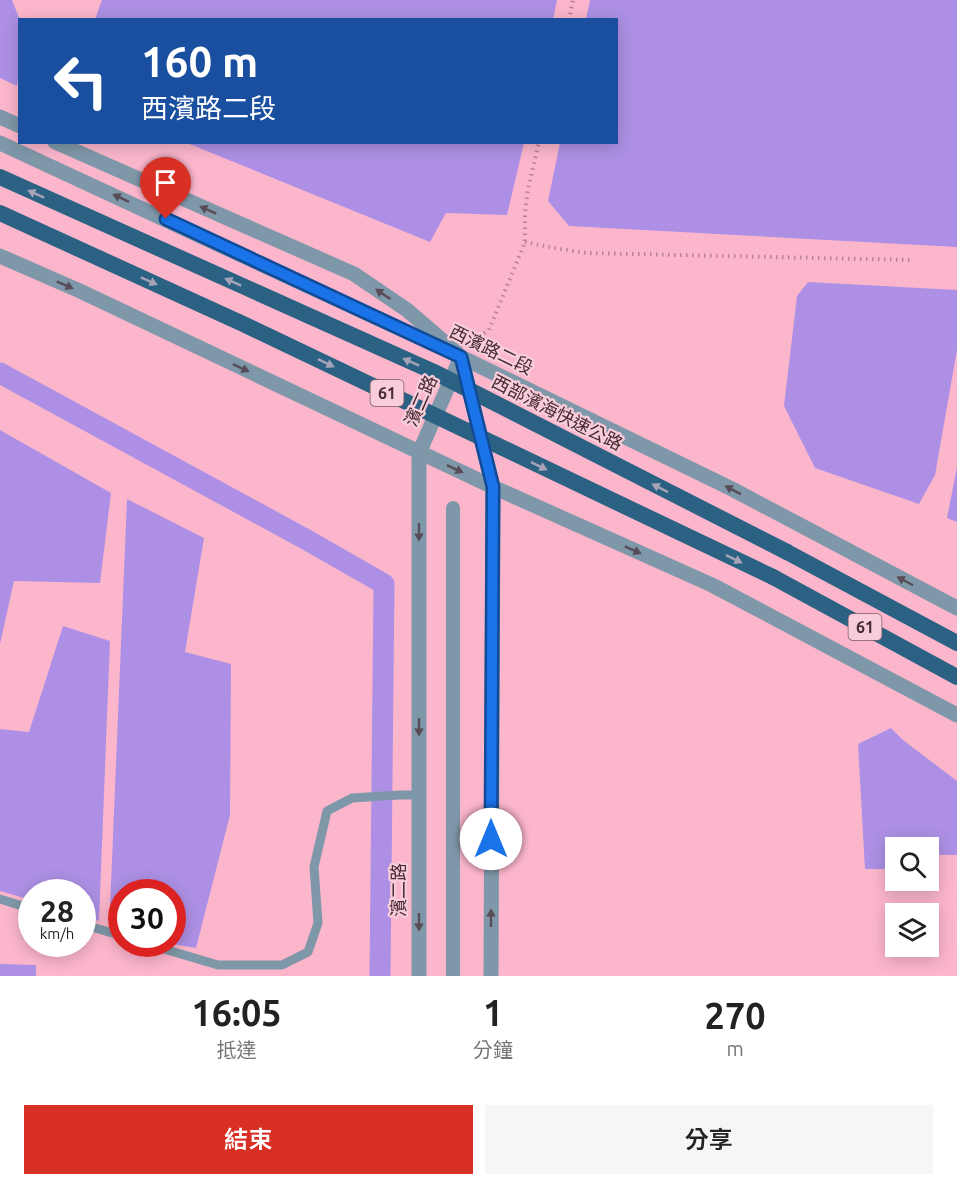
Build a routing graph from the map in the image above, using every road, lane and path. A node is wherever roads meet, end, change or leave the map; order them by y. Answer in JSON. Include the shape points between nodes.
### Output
{"nodes":[{"id":1,"x":573,"y":0,"type":"edge"},
{"id":2,"x":569,"y":18,"type":"edge"},
{"id":3,"x":0,"y":117,"type":"edge"},
{"id":4,"x":18,"y":125,"type":"edge"},
{"id":5,"x":0,"y":143,"type":"edge"},
{"id":6,"x":60,"y":144,"type":"edge"},
{"id":7,"x":539,"y":144,"type":"edge"},
{"id":8,"x":0,"y":177,"type":"edge"},
{"id":9,"x":0,"y":213,"type":"edge"},
{"id":10,"x":525,"y":242,"type":"junction"},
{"id":11,"x":6,"y":258,"type":"edge"},
{"id":12,"x":910,"y":260,"type":"dead end"},
{"id":13,"x":461,"y":357,"type":"junction"},
{"id":14,"x":419,"y":453,"type":"junction"},
{"id":15,"x":493,"y":487,"type":"junction"},
{"id":16,"x":453,"y":508,"type":"dead end"},
{"id":17,"x":957,"y":608,"type":"edge"},
{"id":18,"x":957,"y":643,"type":"edge"},
{"id":19,"x":957,"y":677,"type":"edge"},
{"id":20,"x":957,"y":715,"type":"edge"},
{"id":21,"x":419,"y":795,"type":"junction"},
{"id":22,"x":0,"y":899,"type":"edge"},
{"id":23,"x":18,"y":905,"type":"edge"},
{"id":24,"x":186,"y":956,"type":"edge"},
{"id":25,"x":418,"y":976,"type":"edge"},
{"id":26,"x":453,"y":976,"type":"edge"},
{"id":27,"x":491,"y":976,"type":"edge"}],
"edges":[{"from":1,"to":2,"type":"path"},
{"from":3,"to":4,"type":"street"},
{"from":13,"to":5,"type":"street","name":"西濱路二段","one_way":true},
{"from":13,"to":6,"type":"street","one_way":true,"via":[[407,310],[354,274]]},
{"from":7,"to":10,"type":"path","via":[[528,189]]},
{"from":18,"to":8,"type":"highway","name":"西部濱海快速公路","number":"61","one_way":true,"bridge":true,"via":[[434,372]]},
{"from":9,"to":19,"type":"highway","number":"61","one_way":true,"bridge":true,"via":[[241,323],[772,577]]},
{"from":10,"to":12,"type":"path","via":[[587,253]]},
{"from":10,"to":13,"type":"path","via":[[489,330],[467,345]]},
{"from":11,"to":14,"type":"street","one_way":true},
{"from":13,"to":14,"type":"street","name":"濱二路"},
{"from":13,"to":15,"type":"street","name":"濱二路"},
{"from":17,"to":13,"type":"street","name":"西濱路二段","one_way":true,"via":[[732,489]]},
{"from":14,"to":15,"type":"street","one_way":true},
{"from":14,"to":21,"type":"street","name":"濱二路","one_way":true},
{"from":15,"to":20,"type":"street","one_way":true,"via":[[712,585]]},
{"from":27,"to":15,"type":"street","name":"濱二路","one_way":true},
{"from":16,"to":26,"type":"street"},
{"from":21,"to":24,"type":"lane","via":[[352,798],[327,811],[314,867],[318,923],[308,952],[282,965],[218,965]]},
{"from":21,"to":25,"type":"street","name":"濱二路","one_way":true},
{"from":22,"to":23,"type":"lane"}]}
